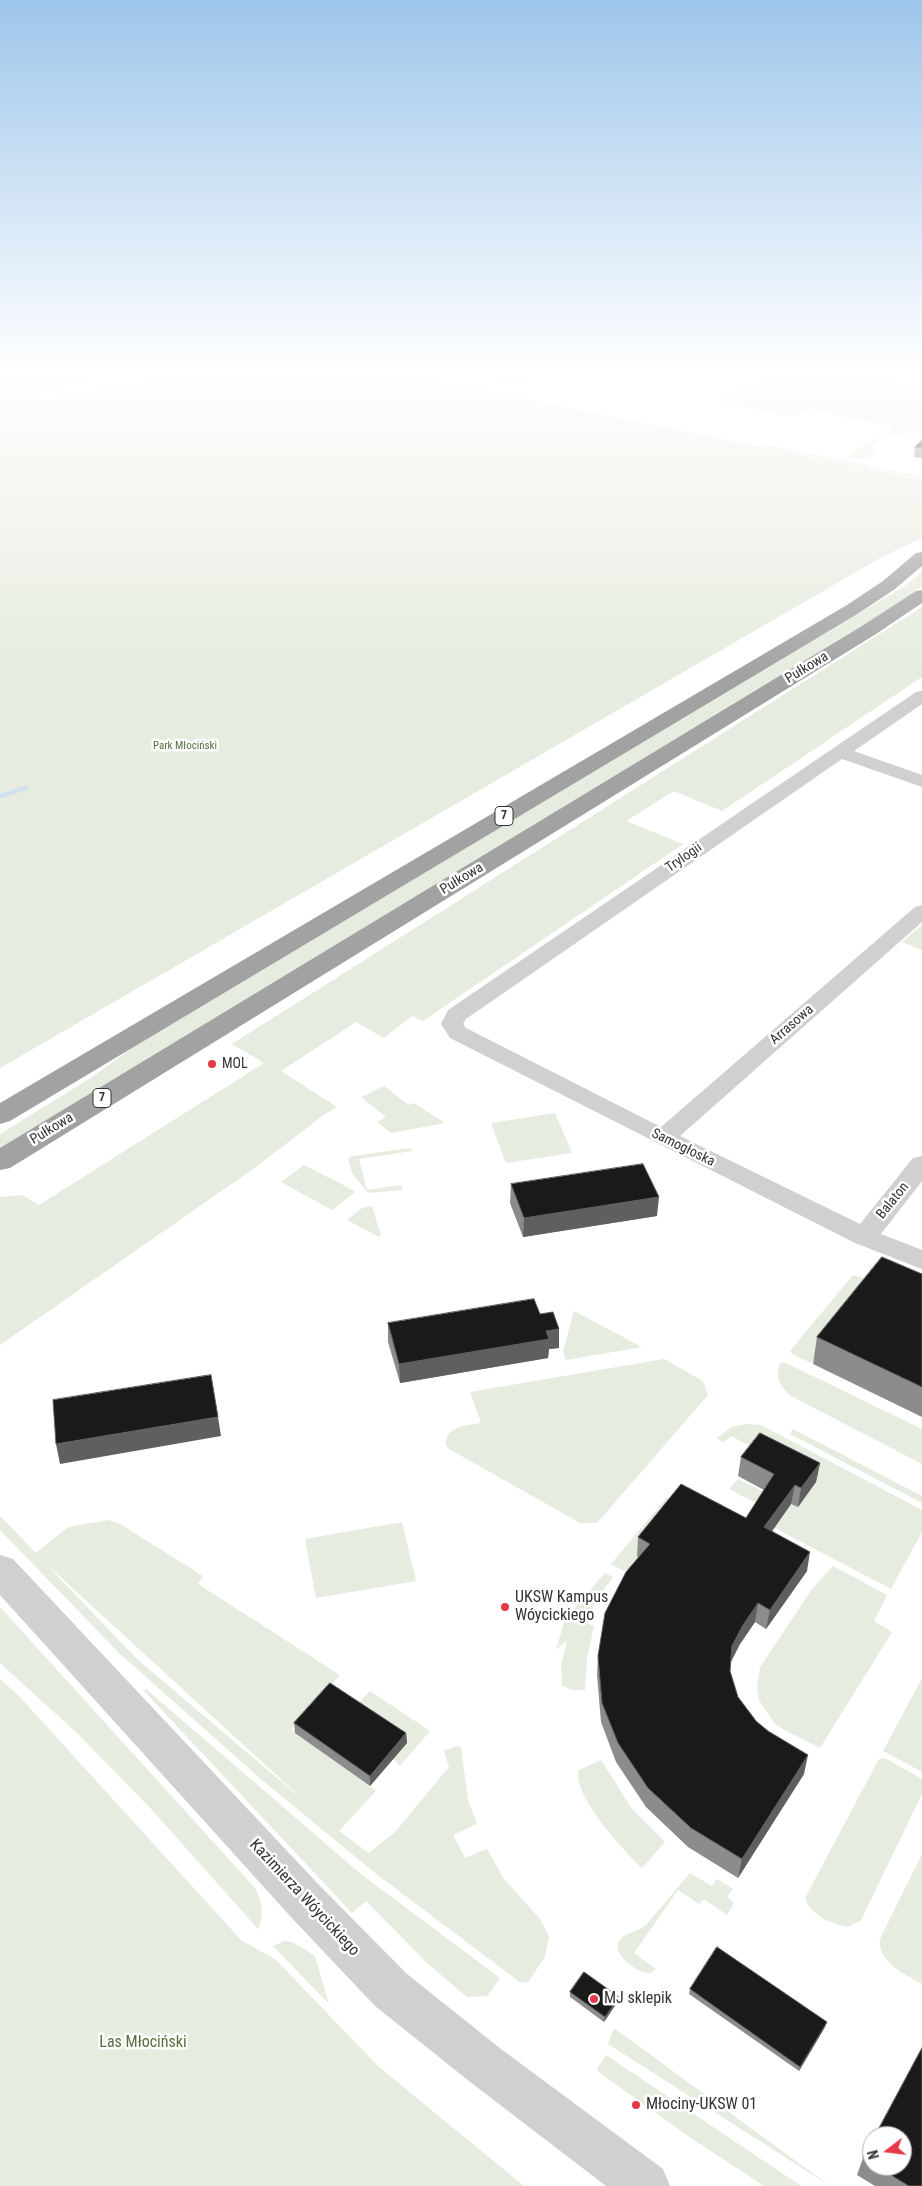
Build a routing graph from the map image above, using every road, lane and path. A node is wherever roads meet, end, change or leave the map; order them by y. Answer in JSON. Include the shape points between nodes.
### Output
{"nodes":[{"id":1,"x":922,"y":557,"type":"edge"},
{"id":2,"x":922,"y":595,"type":"edge"},
{"id":3,"x":922,"y":696,"type":"edge"},
{"id":4,"x":839,"y":752,"type":"junction"},
{"id":5,"x":922,"y":781,"type":"edge"},
{"id":6,"x":922,"y":911,"type":"edge"},
{"id":7,"x":452,"y":1024,"type":"joint"},
{"id":8,"x":0,"y":1115,"type":"edge"},
{"id":9,"x":663,"y":1138,"type":"junction"},
{"id":10,"x":0,"y":1161,"type":"edge"},
{"id":11,"x":922,"y":1164,"type":"edge"},
{"id":12,"x":864,"y":1237,"type":"junction"},
{"id":13,"x":922,"y":1260,"type":"edge"},
{"id":14,"x":0,"y":1570,"type":"edge"},
{"id":15,"x":646,"y":2186,"type":"edge"}],
"edges":[{"from":1,"to":8,"type":"highway","name":"Pułkowa","number":"7","via":[[853,609]]},
{"from":2,"to":10,"type":"highway","name":"Pułkowa","number":"7"},
{"from":3,"to":4,"type":"street","name":"Trylogii"},
{"from":4,"to":5,"type":"street"},
{"from":4,"to":7,"type":"street","name":"Trylogii","via":[[456,1015]]},
{"from":6,"to":9,"type":"street","name":"Arrasowa"},
{"from":7,"to":9,"type":"street","name":"Samogłoska","via":[[458,1033]]},
{"from":9,"to":12,"type":"street","name":"Samogłoska"},
{"from":11,"to":12,"type":"street","name":"Balaton"},
{"from":12,"to":13,"type":"street","name":"Samogłoska"},
{"from":14,"to":15,"type":"street","name":"Kazimierza Wóycickiego","via":[[391,1990]]}]}
